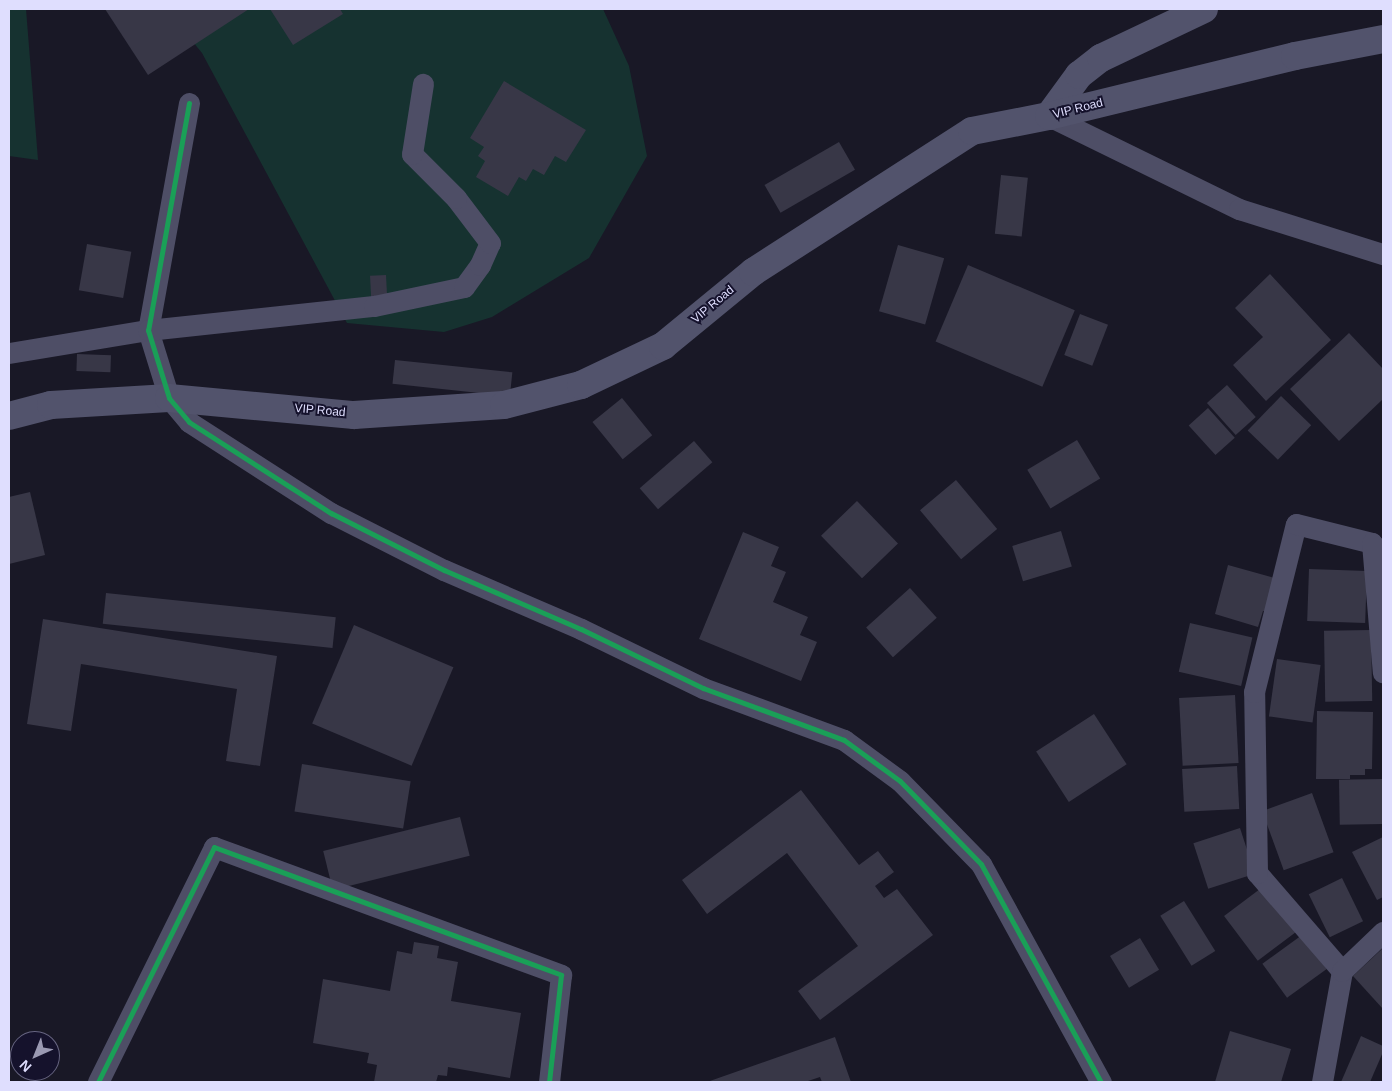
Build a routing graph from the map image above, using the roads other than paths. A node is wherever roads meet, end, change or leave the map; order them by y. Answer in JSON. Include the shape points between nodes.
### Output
{"nodes":[{"id":1,"x":1204,"y":9,"type":"edge"},
{"id":2,"x":1383,"y":39,"type":"edge"},
{"id":3,"x":423,"y":84,"type":"dead end"},
{"id":4,"x":189,"y":103,"type":"dead end"},
{"id":5,"x":1049,"y":116,"type":"junction"},
{"id":6,"x":1383,"y":254,"type":"edge"},
{"id":7,"x":148,"y":330,"type":"junction"},
{"id":8,"x":9,"y":353,"type":"edge"},
{"id":9,"x":169,"y":398,"type":"junction"},
{"id":10,"x":9,"y":416,"type":"edge"},
{"id":11,"x":1383,"y":673,"type":"edge"},
{"id":12,"x":1383,"y":932,"type":"edge"},
{"id":13,"x":1342,"y":971,"type":"junction"},
{"id":14,"x":98,"y":1082,"type":"edge"},
{"id":15,"x":550,"y":1082,"type":"edge"},
{"id":16,"x":1101,"y":1082,"type":"edge"},
{"id":17,"x":1322,"y":1082,"type":"edge"}],
"edges":[{"from":1,"to":5,"type":"main road","via":[[1101,58],[1078,75]]},
{"from":2,"to":5,"type":"main road","name":"VIP Road","via":[[1295,56]]},
{"from":3,"to":7,"type":"street","via":[[412,154],[456,198],[490,243],[480,265],[464,287],[374,306]]},
{"from":4,"to":7,"type":"street"},
{"from":5,"to":6,"type":"street","via":[[1239,209]]},
{"from":5,"to":9,"type":"main road","name":"VIP Road","via":[[972,131],[753,272],[663,346],[581,385],[504,405],[354,414]]},
{"from":7,"to":8,"type":"street"},
{"from":7,"to":9,"type":"street"},
{"from":9,"to":10,"type":"main road","name":"VIP Road","via":[[52,405]]},
{"from":9,"to":16,"type":"street","via":[[189,422],[331,513],[444,570],[581,629],[703,688],[844,740],[900,781],[980,864]]},
{"from":11,"to":13,"type":"street","via":[[1372,543],[1296,524],[1254,692],[1257,873]]},
{"from":12,"to":13,"type":"street"},
{"from":13,"to":17,"type":"street"},
{"from":14,"to":15,"type":"street","via":[[214,847],[561,975]]}]}
